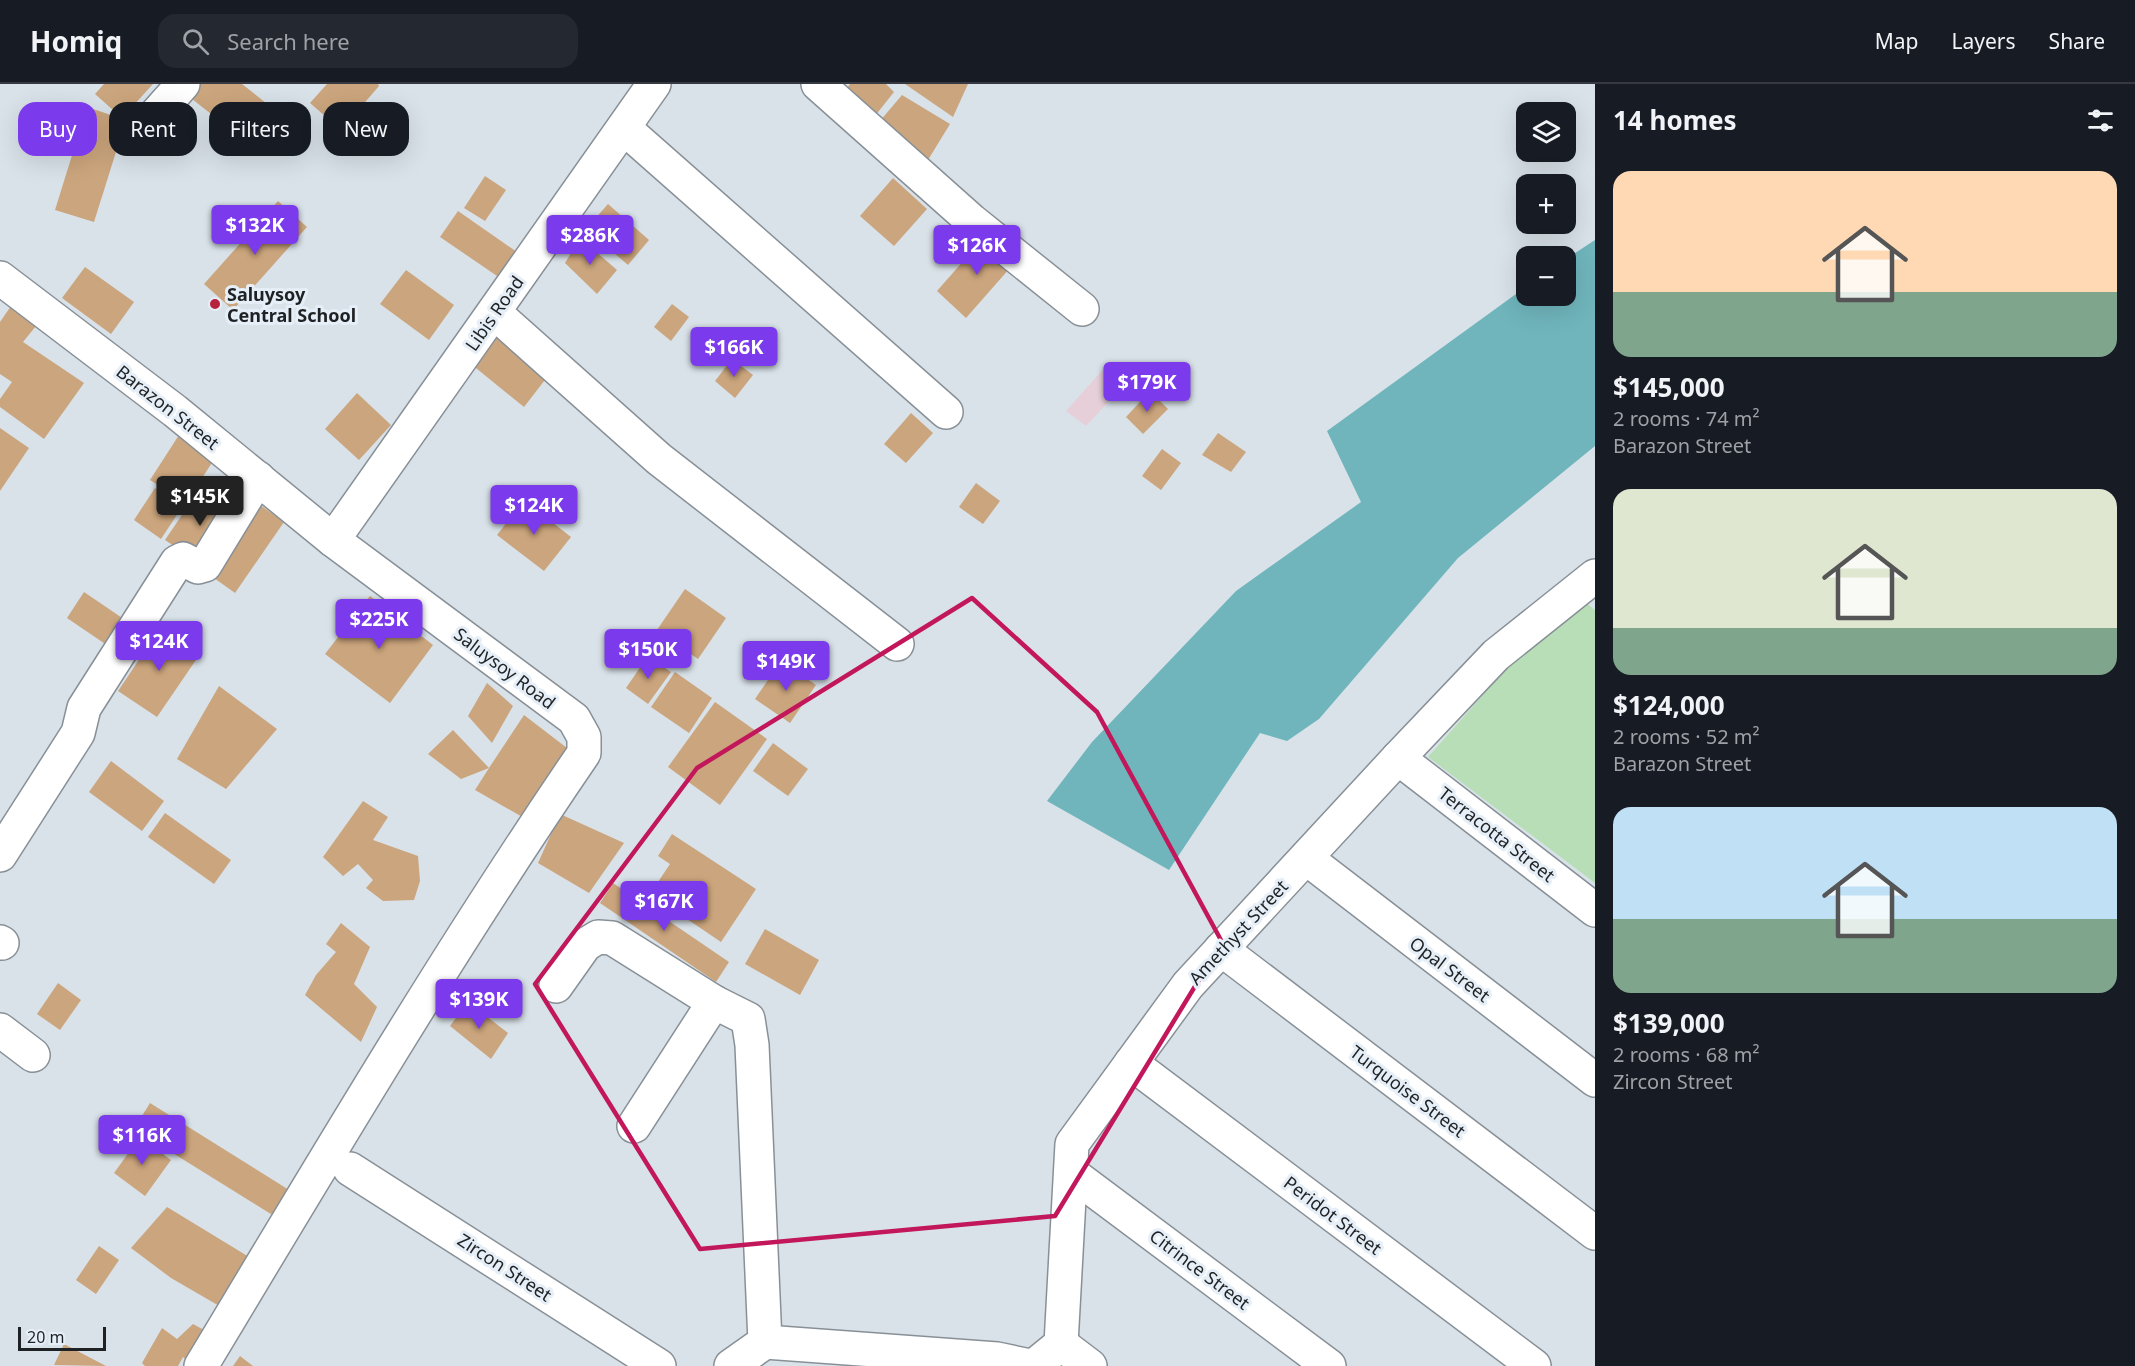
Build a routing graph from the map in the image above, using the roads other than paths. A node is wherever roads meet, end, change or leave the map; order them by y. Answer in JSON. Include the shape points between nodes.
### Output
{"nodes":[{"id":1,"x":183,"y":84,"type":"edge"},
{"id":2,"x":654,"y":84,"type":"edge"},
{"id":3,"x":818,"y":84,"type":"edge"},
{"id":4,"x":167,"y":102,"type":"edge"},
{"id":5,"x":624,"y":128,"type":"junction"},
{"id":6,"x":0,"y":278,"type":"edge"},
{"id":7,"x":1082,"y":309,"type":"dead end"},
{"id":8,"x":495,"y":313,"type":"junction"},
{"id":9,"x":946,"y":412,"type":"dead end"},
{"id":10,"x":258,"y":478,"type":"junction"},
{"id":11,"x":333,"y":540,"type":"junction"},
{"id":12,"x":1592,"y":583,"type":"edge"},
{"id":13,"x":897,"y":644,"type":"dead end"},
{"id":14,"x":1398,"y":758,"type":"junction"},
{"id":15,"x":0,"y":855,"type":"edge"},
{"id":16,"x":1306,"y":858,"type":"junction"},
{"id":17,"x":1595,"y":910,"type":"edge"},
{"id":18,"x":1221,"y":949,"type":"junction"},
{"id":19,"x":556,"y":986,"type":"dead end"},
{"id":20,"x":714,"y":1002,"type":"junction"},
{"id":21,"x":0,"y":1030,"type":"edge"},
{"id":22,"x":33,"y":1055,"type":"dead end"},
{"id":23,"x":1131,"y":1063,"type":"junction"},
{"id":24,"x":1595,"y":1080,"type":"edge"},
{"id":25,"x":634,"y":1126,"type":"dead end"},
{"id":26,"x":351,"y":1169,"type":"dead end"},
{"id":27,"x":1071,"y":1173,"type":"junction"},
{"id":28,"x":1595,"y":1233,"type":"edge"},
{"id":29,"x":765,"y":1342,"type":"junction"},
{"id":30,"x":1061,"y":1344,"type":"junction"},
{"id":31,"x":618,"y":1355,"type":"edge"},
{"id":32,"x":909,"y":1359,"type":"edge"},
{"id":33,"x":201,"y":1366,"type":"edge"},
{"id":34,"x":659,"y":1366,"type":"edge"},
{"id":35,"x":731,"y":1366,"type":"edge"},
{"id":36,"x":1032,"y":1366,"type":"edge"},
{"id":37,"x":1090,"y":1366,"type":"edge"},
{"id":38,"x":1329,"y":1366,"type":"edge"},
{"id":39,"x":1534,"y":1366,"type":"edge"}],
"edges":[{"from":1,"to":4,"type":"street"},
{"from":2,"to":5,"type":"street","name":"Libis Road"},
{"from":3,"to":7,"type":"street","via":[[972,221]]},
{"from":5,"to":8,"type":"street","name":"Libis Road"},
{"from":5,"to":9,"type":"street"},
{"from":6,"to":10,"type":"street","name":"Barazon Street"},
{"from":8,"to":11,"type":"street","name":"Libis Road"},
{"from":8,"to":13,"type":"street","via":[[659,459]]},
{"from":10,"to":11,"type":"street","name":"Barazon Street"},
{"from":10,"to":15,"type":"street","via":[[205,565],[198,567],[183,559],[177,562],[84,708],[78,733]]},
{"from":11,"to":33,"type":"street","name":"Saluysoy Road","via":[[574,719],[584,737],[584,753],[506,869]]},
{"from":12,"to":14,"type":"street","name":"Amethyst Street","via":[[1496,655]]},
{"from":14,"to":16,"type":"street","name":"Amethyst Street"},
{"from":14,"to":17,"type":"street","name":"Terracotta Street"},
{"from":16,"to":18,"type":"street","name":"Amethyst Street"},
{"from":16,"to":24,"type":"street","name":"Opal Street"},
{"from":18,"to":23,"type":"street","name":"Amethyst Street","via":[[1188,985]]},
{"from":18,"to":28,"type":"street","name":"Turquoise Street"},
{"from":19,"to":20,"type":"street","via":[[585,945],[598,937],[612,938]]},
{"from":20,"to":25,"type":"street"},
{"from":20,"to":29,"type":"street","via":[[748,1019],[752,1045]]},
{"from":21,"to":22,"type":"street"},
{"from":23,"to":27,"type":"street","name":"Amethyst Street","via":[[1072,1144]]},
{"from":23,"to":39,"type":"street","name":"Peridot Street"},
{"from":26,"to":31,"type":"street","name":"Zircon Street"},
{"from":27,"to":30,"type":"street","name":"Amethyst Street"},
{"from":27,"to":38,"type":"street","name":"Citrince Street"},
{"from":29,"to":32,"type":"street"},
{"from":29,"to":35,"type":"street"},
{"from":30,"to":36,"type":"street"},
{"from":30,"to":37,"type":"street"},
{"from":31,"to":34,"type":"street","name":"Zircon Street"},
{"from":32,"to":36,"type":"street","via":[[997,1359]]}]}
